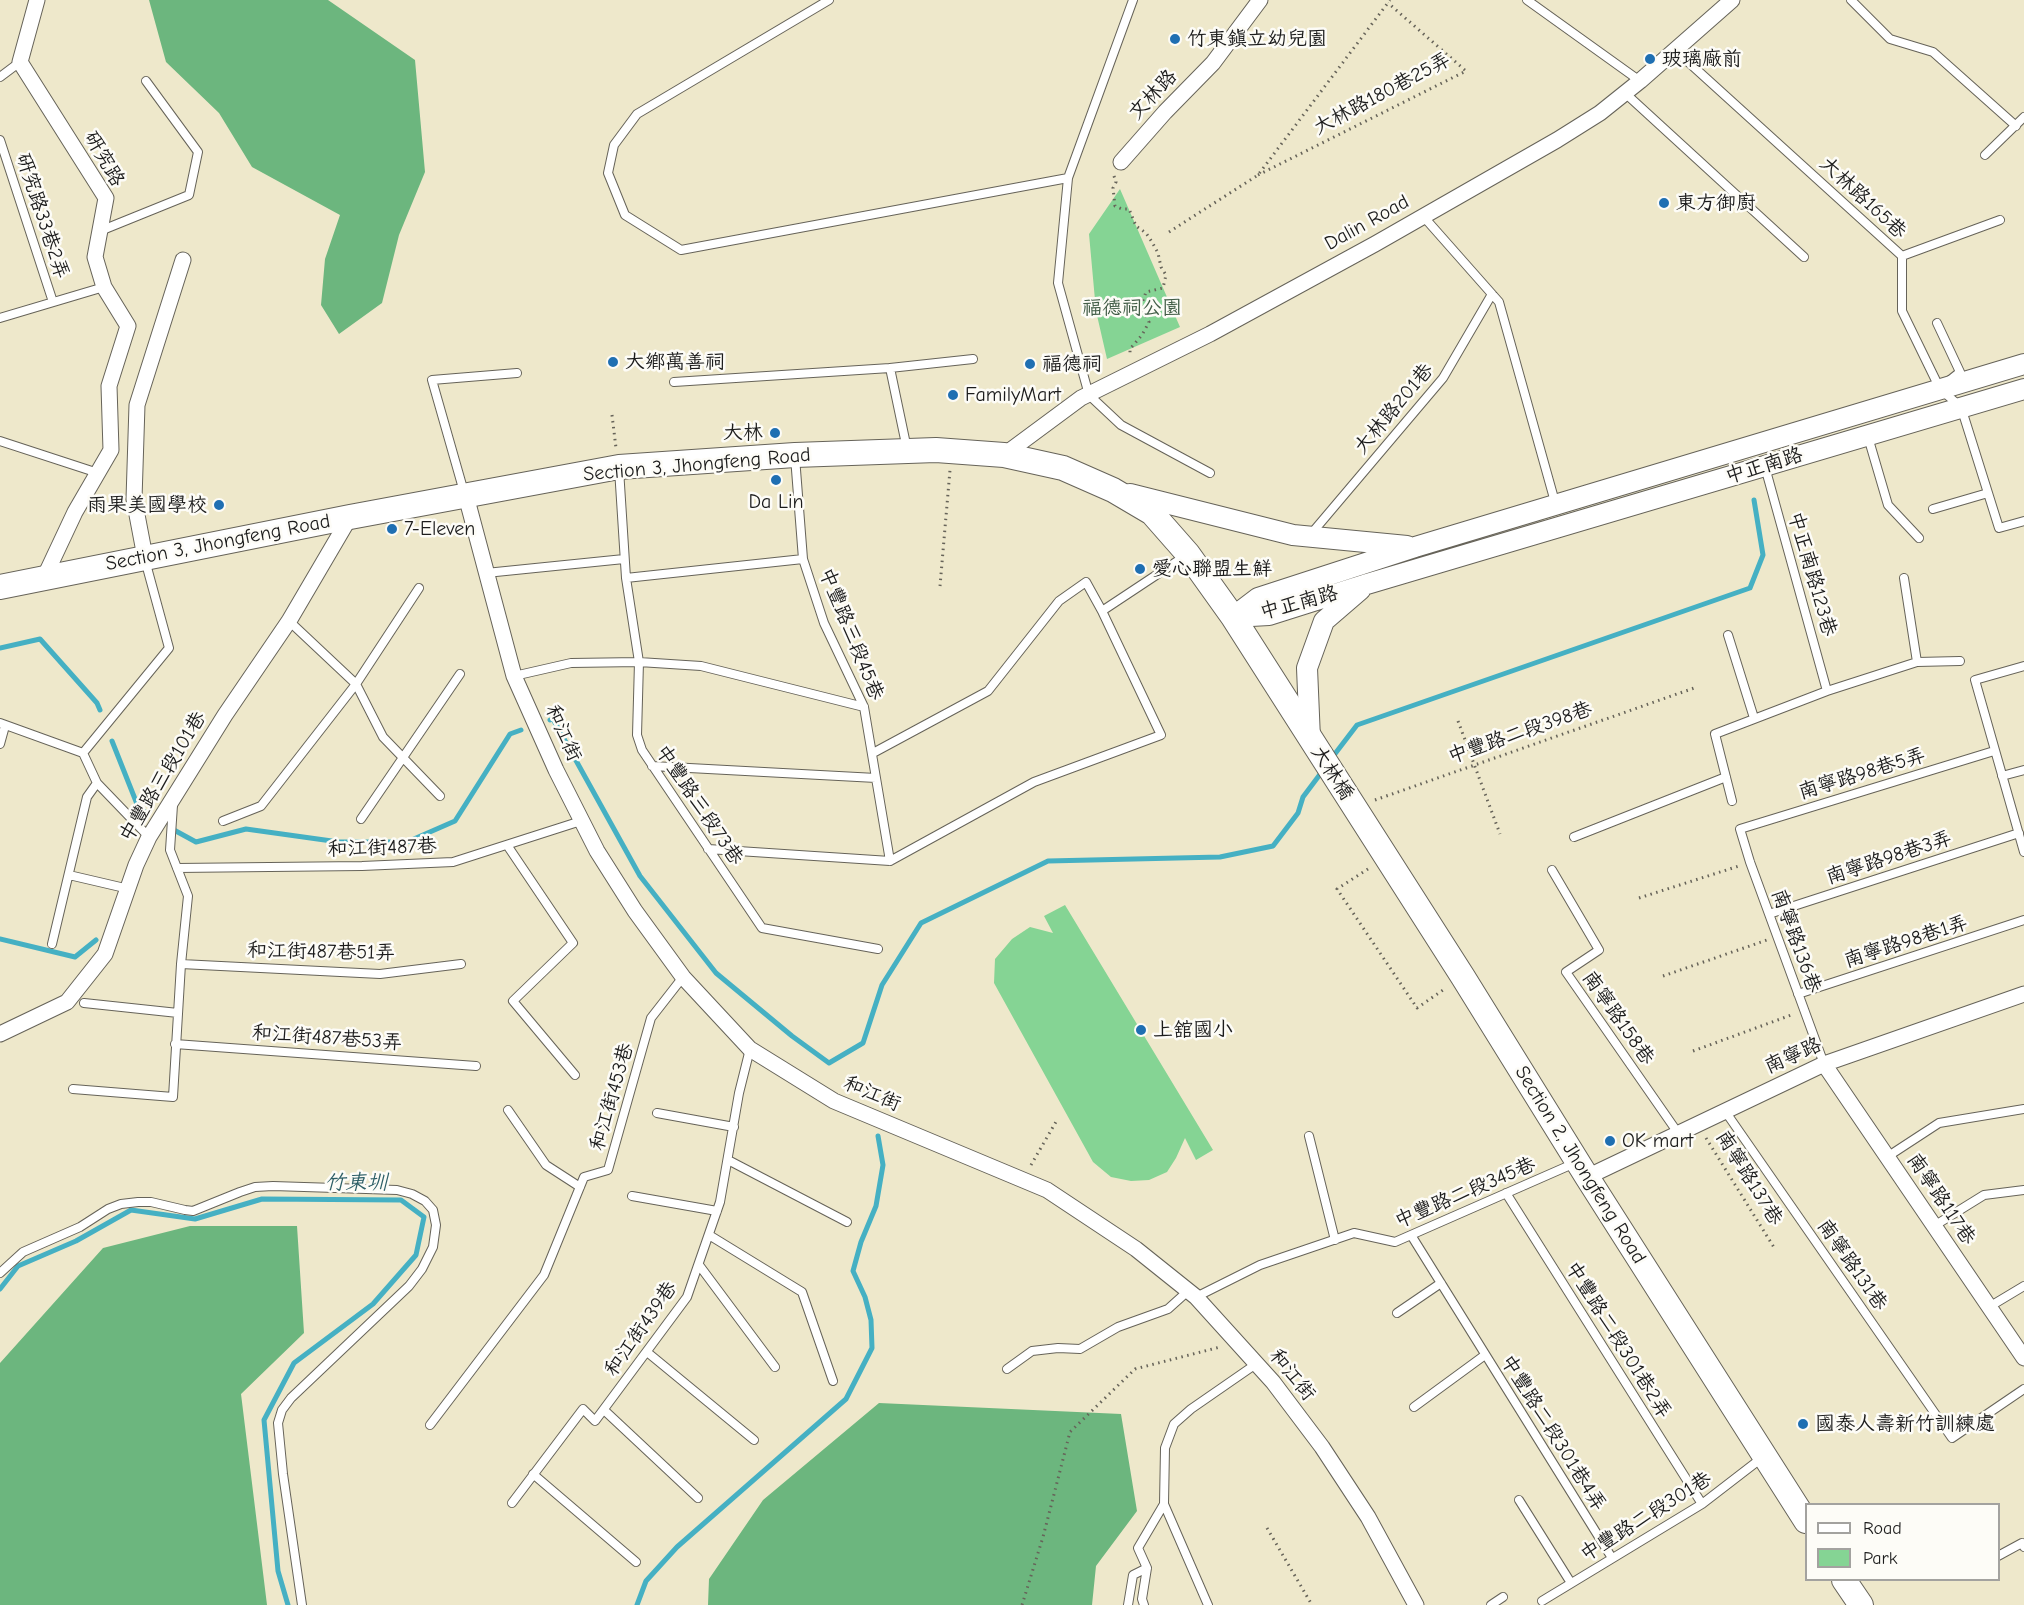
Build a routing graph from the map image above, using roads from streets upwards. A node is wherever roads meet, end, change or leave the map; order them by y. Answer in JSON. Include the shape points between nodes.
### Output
{"nodes":[{"id":1,"x":36,"y":0,"type":"edge"},
{"id":2,"x":1260,"y":0,"type":"edge"},
{"id":3,"x":1732,"y":0,"type":"edge"},
{"id":4,"x":1121,"y":162,"type":"road end"},
{"id":5,"x":183,"y":260,"type":"dead end"},
{"id":6,"x":2024,"y":364,"type":"edge"},
{"id":7,"x":2024,"y":388,"type":"edge"},
{"id":8,"x":1004,"y":455,"type":"junction"},
{"id":9,"x":1113,"y":490,"type":"junction"},
{"id":10,"x":466,"y":496,"type":"junction"},
{"id":11,"x":350,"y":517,"type":"junction"},
{"id":12,"x":1415,"y":547,"type":"junction"},
{"id":13,"x":145,"y":557,"type":"junction"},
{"id":14,"x":44,"y":578,"type":"junction"},
{"id":15,"x":1367,"y":584,"type":"junction"},
{"id":16,"x":0,"y":587,"type":"edge"},
{"id":17,"x":1233,"y":618,"type":"junction"},
{"id":18,"x":1310,"y":739,"type":"junction"},
{"id":19,"x":1354,"y":808,"type":"joint"},
{"id":20,"x":2024,"y":994,"type":"edge"},
{"id":21,"x":0,"y":1034,"type":"edge"},
{"id":22,"x":1824,"y":1064,"type":"junction"},
{"id":23,"x":1582,"y":1169,"type":"junction"},
{"id":24,"x":2024,"y":1358,"type":"edge"},
{"id":25,"x":1805,"y":1519,"type":"edge"},
{"id":26,"x":1845,"y":1581,"type":"edge"},
{"id":27,"x":1416,"y":1605,"type":"edge"},
{"id":28,"x":1861,"y":1605,"type":"edge"}],
"edges":[{"from":1,"to":14,"type":"street","name":"研究路","via":[[20,62],[106,198],[94,257],[104,287],[128,326],[109,386],[111,450],[75,512]]},
{"from":2,"to":4,"type":"street","name":"文林路","via":[[1213,63]]},
{"from":3,"to":8,"type":"street","name":"Dalin Road","via":[[1640,81],[1557,140],[1210,334],[1081,398]]},
{"from":5,"to":13,"type":"street","via":[[137,405],[134,499]]},
{"from":6,"to":12,"type":"street","name":"中正南路"},
{"from":7,"to":15,"type":"street","name":"中正南路"},
{"from":8,"to":9,"type":"main road","name":"Section 3, Jhongfeng Road","via":[[1063,468]]},
{"from":8,"to":10,"type":"main road","name":"Section 3, Jhongfeng Road","via":[[907,450],[619,467]]},
{"from":9,"to":12,"type":"street","via":[[1293,535]]},
{"from":9,"to":17,"type":"main road","name":"Section 3, Jhongfeng Road","via":[[1152,513],[1188,554]]},
{"from":10,"to":11,"type":"main road","name":"Section 3, Jhongfeng Road"},
{"from":10,"to":27,"type":"street","name":"和江街","via":[[514,676],[556,770],[597,851],[634,911],[683,977],[750,1049],[834,1101],[1047,1190],[1136,1249],[1192,1294],[1273,1382],[1322,1447],[1368,1517]]},
{"from":11,"to":13,"type":"main road","name":"Section 3, Jhongfeng Road"},
{"from":11,"to":21,"type":"street","name":"中豐路三段101巷","via":[[289,621],[149,837],[105,954],[67,1002]]},
{"from":12,"to":17,"type":"street","name":"中正南路","via":[[1258,598]]},
{"from":13,"to":14,"type":"main road","name":"Section 3, Jhongfeng Road"},
{"from":14,"to":16,"type":"main road","name":"Section 3, Jhongfeng Road"},
{"from":15,"to":17,"type":"street","name":"中正南路","via":[[1269,615]]},
{"from":15,"to":18,"type":"street","via":[[1324,621],[1307,668]]},
{"from":17,"to":18,"type":"main road"},
{"from":18,"to":19,"type":"main road","name":"大林橋"},
{"from":19,"to":23,"type":"main road","name":"Section 2, Jhongfeng Road"},
{"from":20,"to":22,"type":"street","name":"南寧路"},
{"from":22,"to":23,"type":"street","name":"南寧路","via":[[1698,1124]]},
{"from":22,"to":24,"type":"street","name":"南寧路117巷"},
{"from":23,"to":25,"type":"main road","name":"Section 2, Jhongfeng Road"},
{"from":26,"to":28,"type":"main road"}]}
